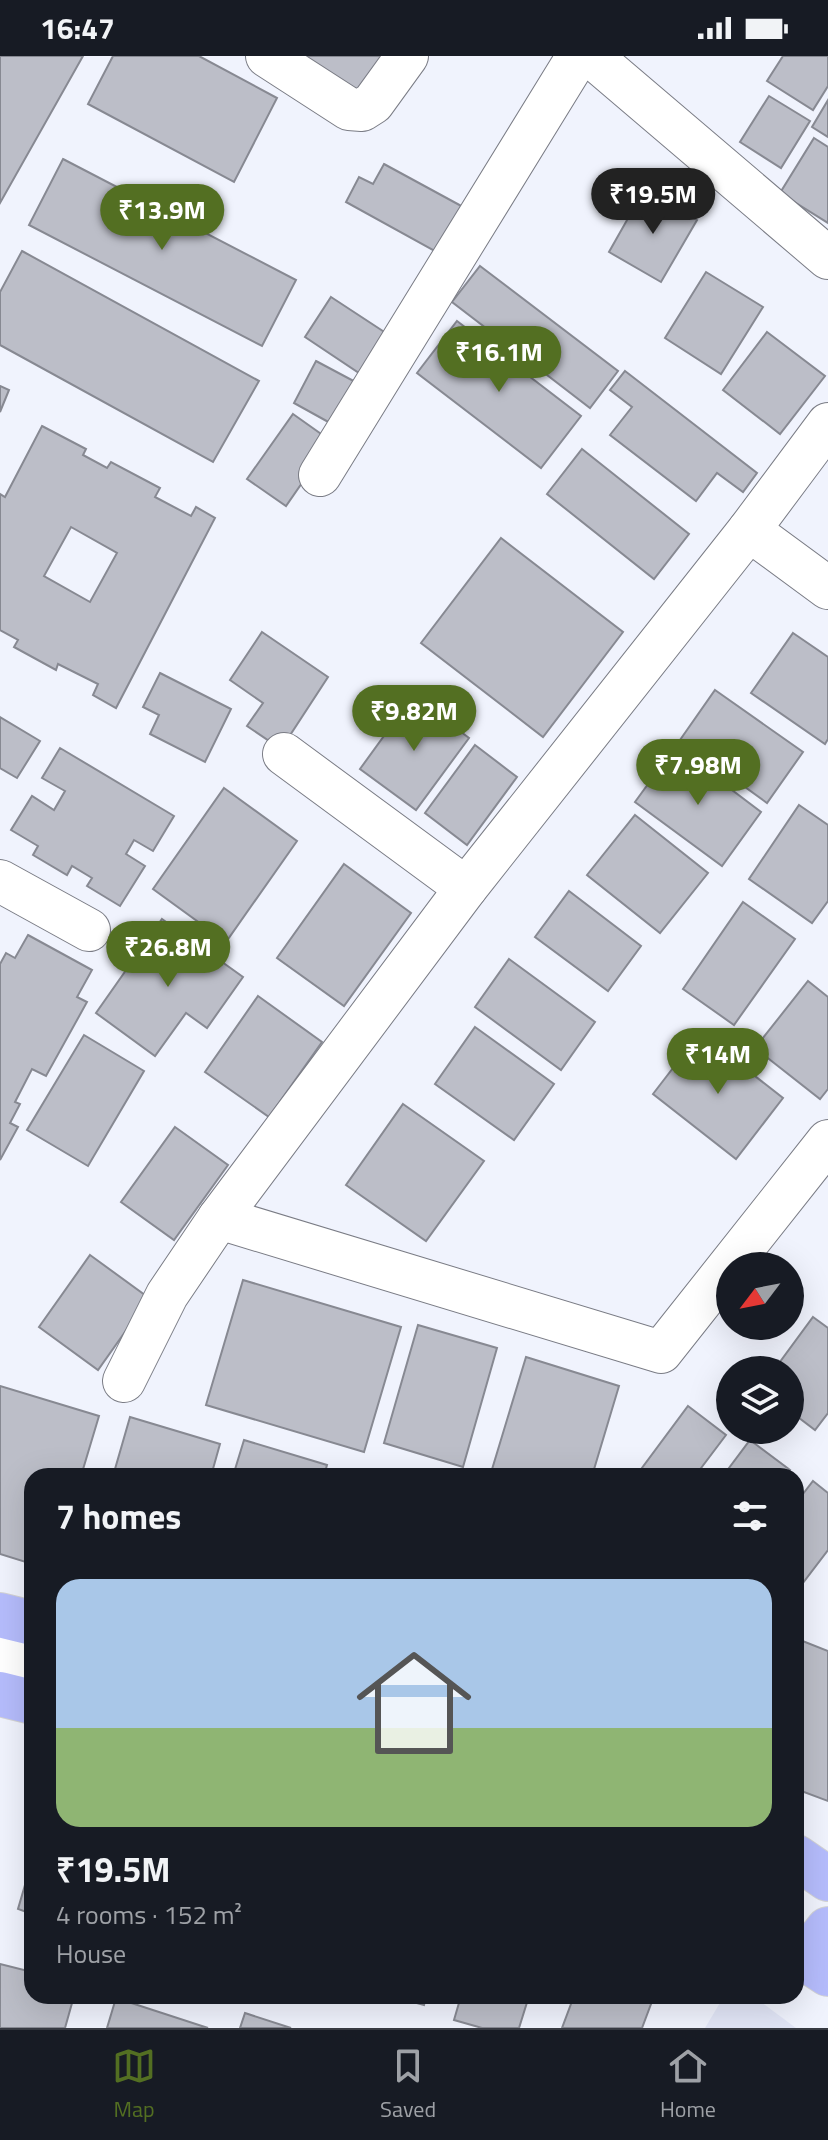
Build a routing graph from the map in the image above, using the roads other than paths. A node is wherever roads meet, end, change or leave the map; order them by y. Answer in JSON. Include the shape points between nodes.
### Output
{"nodes":[{"id":1,"x":267,"y":56,"type":"edge"},
{"id":2,"x":407,"y":56,"type":"edge"},
{"id":3,"x":578,"y":56,"type":"edge"},
{"id":4,"x":591,"y":56,"type":"edge"},
{"id":5,"x":828,"y":258,"type":"edge"},
{"id":6,"x":828,"y":424,"type":"edge"},
{"id":7,"x":320,"y":475,"type":"dead end"},
{"id":8,"x":749,"y":530,"type":"junction"},
{"id":9,"x":828,"y":588,"type":"edge"},
{"id":10,"x":284,"y":754,"type":"dead end"},
{"id":11,"x":1,"y":884,"type":"edge"},
{"id":12,"x":466,"y":888,"type":"junction"},
{"id":13,"x":89,"y":930,"type":"dead end"},
{"id":14,"x":828,"y":1141,"type":"edge"},
{"id":15,"x":219,"y":1218,"type":"junction"},
{"id":16,"x":124,"y":1381,"type":"dead end"},
{"id":17,"x":18,"y":1619,"type":"edge"},
{"id":18,"x":0,"y":1694,"type":"edge"},
{"id":19,"x":24,"y":1700,"type":"edge"},
{"id":20,"x":804,"y":1862,"type":"edge"},
{"id":21,"x":828,"y":1879,"type":"edge"}],
"edges":[{"from":1,"to":2,"type":"street","via":[[349,109],[362,110]]},
{"from":3,"to":7,"type":"street"},
{"from":4,"to":5,"type":"street"},
{"from":6,"to":8,"type":"street"},
{"from":8,"to":9,"type":"street"},
{"from":8,"to":12,"type":"street"},
{"from":10,"to":12,"type":"street"},
{"from":11,"to":13,"type":"street"},
{"from":12,"to":15,"type":"street"},
{"from":14,"to":15,"type":"street","via":[[661,1352]]},
{"from":15,"to":16,"type":"street","via":[[167,1295]]},
{"from":17,"to":18,"type":"street"},
{"from":18,"to":19,"type":"main road"},
{"from":20,"to":21,"type":"main road"}]}
